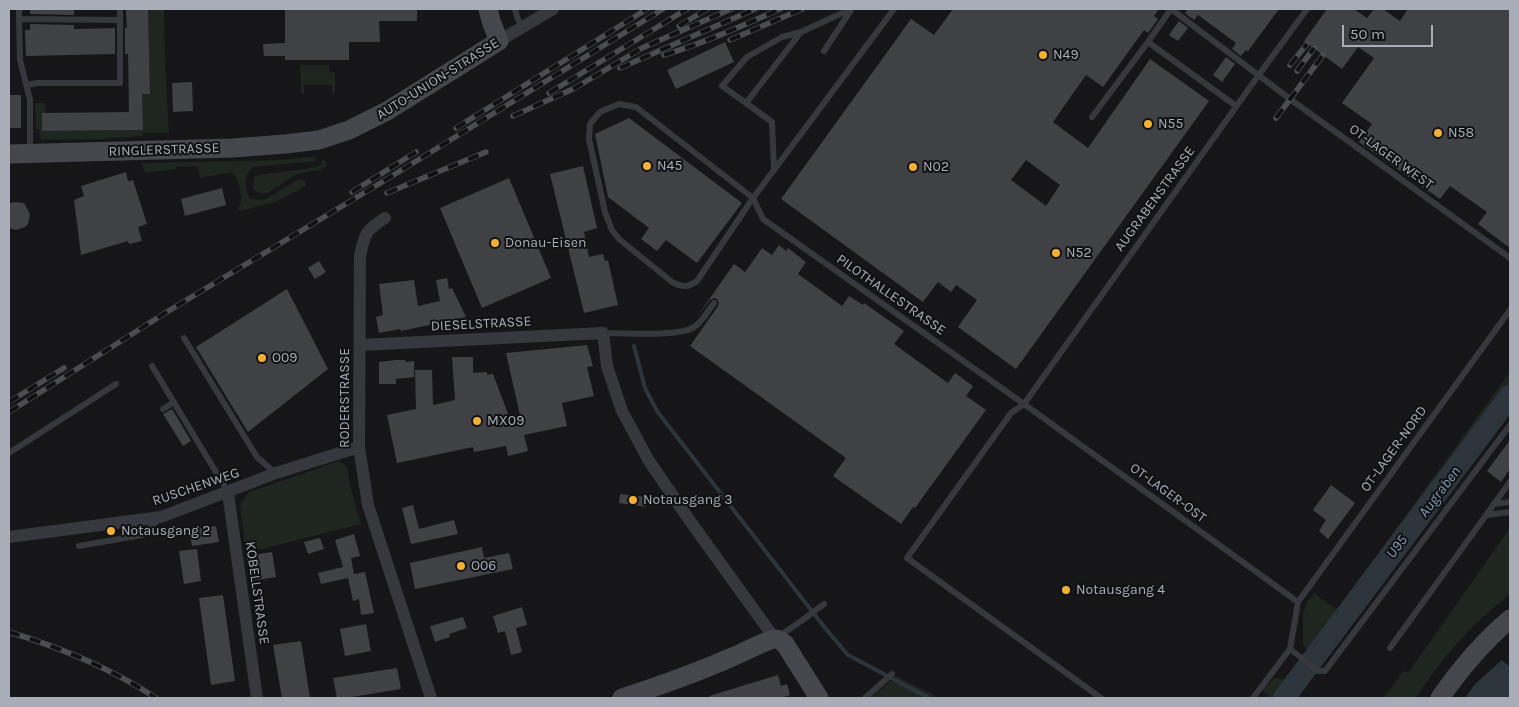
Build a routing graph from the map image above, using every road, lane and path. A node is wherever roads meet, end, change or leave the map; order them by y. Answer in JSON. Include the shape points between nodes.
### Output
{"nodes":[{"id":1,"x":19,"y":9,"type":"edge"},
{"id":2,"x":120,"y":9,"type":"edge"},
{"id":3,"x":488,"y":9,"type":"edge"},
{"id":4,"x":515,"y":9,"type":"edge"},
{"id":5,"x":553,"y":9,"type":"edge"},
{"id":6,"x":851,"y":9,"type":"edge"},
{"id":7,"x":894,"y":9,"type":"edge"},
{"id":8,"x":1171,"y":9,"type":"edge"},
{"id":9,"x":1307,"y":9,"type":"edge"},
{"id":10,"x":19,"y":19,"type":"junction"},
{"id":11,"x":120,"y":20,"type":"junction"},
{"id":12,"x":522,"y":27,"type":"junction"},
{"id":13,"x":801,"y":32,"type":"junction"},
{"id":14,"x":499,"y":41,"type":"junction"},
{"id":15,"x":1148,"y":42,"type":"junction"},
{"id":16,"x":824,"y":51,"type":"dead end"},
{"id":17,"x":1258,"y":76,"type":"junction"},
{"id":18,"x":27,"y":85,"type":"junction"},
{"id":19,"x":746,"y":102,"type":"junction"},
{"id":20,"x":1236,"y":106,"type":"junction"},
{"id":21,"x":1092,"y":117,"type":"dead end"},
{"id":22,"x":319,"y":140,"type":"joint"},
{"id":23,"x":30,"y":153,"type":"junction"},
{"id":24,"x":9,"y":154,"type":"edge"},
{"id":25,"x":774,"y":170,"type":"junction"},
{"id":26,"x":753,"y":198,"type":"junction"},
{"id":27,"x":385,"y":218,"type":"dead end"},
{"id":28,"x":1510,"y":258,"type":"edge"},
{"id":29,"x":714,"y":303,"type":"dead end"},
{"id":30,"x":1510,"y":310,"type":"edge"},
{"id":31,"x":603,"y":333,"type":"junction"},
{"id":32,"x":184,"y":338,"type":"dead end"},
{"id":33,"x":360,"y":345,"type":"junction"},
{"id":34,"x":152,"y":366,"type":"dead end"},
{"id":35,"x":116,"y":384,"type":"dead end"},
{"id":36,"x":174,"y":402,"type":"junction"},
{"id":37,"x":1024,"y":404,"type":"junction"},
{"id":38,"x":163,"y":408,"type":"dead end"},
{"id":39,"x":1510,"y":425,"type":"edge"},
{"id":40,"x":359,"y":447,"type":"junction"},
{"id":41,"x":9,"y":452,"type":"edge"},
{"id":42,"x":276,"y":474,"type":"junction"},
{"id":43,"x":1510,"y":482,"type":"edge"},
{"id":44,"x":1507,"y":491,"type":"edge"},
{"id":45,"x":228,"y":493,"type":"junction"},
{"id":46,"x":1510,"y":502,"type":"edge"},
{"id":47,"x":1494,"y":504,"type":"junction"},
{"id":48,"x":1510,"y":512,"type":"edge"},
{"id":49,"x":1487,"y":515,"type":"junction"},
{"id":50,"x":161,"y":517,"type":"junction"},
{"id":51,"x":9,"y":537,"type":"edge"},
{"id":52,"x":79,"y":546,"type":"dead end"},
{"id":53,"x":1298,"y":602,"type":"junction"},
{"id":54,"x":822,"y":605,"type":"dead end"},
{"id":55,"x":1510,"y":619,"type":"edge"},
{"id":56,"x":775,"y":639,"type":"junction"},
{"id":57,"x":1390,"y":648,"type":"dead end"},
{"id":58,"x":1290,"y":649,"type":"junction"},
{"id":59,"x":892,"y":674,"type":"dead end"},
{"id":60,"x":257,"y":698,"type":"edge"},
{"id":61,"x":431,"y":698,"type":"edge"},
{"id":62,"x":622,"y":698,"type":"edge"},
{"id":63,"x":819,"y":698,"type":"edge"},
{"id":64,"x":865,"y":698,"type":"edge"},
{"id":65,"x":1101,"y":698,"type":"edge"},
{"id":66,"x":1252,"y":698,"type":"edge"},
{"id":67,"x":1440,"y":698,"type":"edge"}],
"edges":[{"from":1,"to":10,"type":"lane"},
{"from":2,"to":11,"type":"lane"},
{"from":3,"to":14,"type":"street"},
{"from":4,"to":12,"type":"lane"},
{"from":5,"to":12,"type":"street","name":"AUTO-UNION-STRASSE"},
{"from":6,"to":13,"type":"lane"},
{"from":6,"to":16,"type":"lane"},
{"from":7,"to":25,"type":"lane"},
{"from":8,"to":15,"type":"lane"},
{"from":8,"to":17,"type":"lane"},
{"from":9,"to":17,"type":"lane","name":"AUGRABENSTRASSE"},
{"from":10,"to":11,"type":"lane"},
{"from":10,"to":18,"type":"lane","via":[[20,60]]},
{"from":11,"to":18,"type":"lane","via":[[120,83]]},
{"from":12,"to":14,"type":"street","name":"AUTO-UNION-STRASSE"},
{"from":13,"to":19,"type":"lane"},
{"from":13,"to":19,"type":"lane","via":[[782,37],[746,57],[722,86]]},
{"from":14,"to":22,"type":"street","name":"AUTO-UNION-STRASSE","via":[[388,111]]},
{"from":15,"to":20,"type":"lane"},
{"from":15,"to":21,"type":"lane"},
{"from":17,"to":20,"type":"lane","name":"AUGRABENSTRASSE"},
{"from":17,"to":28,"type":"lane","name":"OT-LAGER WEST"},
{"from":18,"to":23,"type":"lane"},
{"from":19,"to":25,"type":"lane","via":[[774,119]]},
{"from":20,"to":37,"type":"lane","name":"AUGRABENSTRASSE"},
{"from":22,"to":23,"type":"street","name":"RINGLERSTRASSE","via":[[234,148]]},
{"from":23,"to":24,"type":"street","name":"RINGLERSTRASSE"},
{"from":25,"to":26,"type":"lane"},
{"from":26,"to":26,"type":"lane","via":[[636,107],[619,104],[600,112],[590,124],[589,139],[612,230],[672,282],[689,286],[697,281]]},
{"from":26,"to":37,"type":"lane","name":"PILOTHALLESTRASSE","via":[[763,219]]},
{"from":27,"to":33,"type":"street","name":"RODERSTRASSE","via":[[369,229],[363,240],[360,256]]},
{"from":29,"to":31,"type":"lane","via":[[691,329]]},
{"from":30,"to":53,"type":"lane","name":"OT-LAGER-NORD"},
{"from":31,"to":33,"type":"street","name":"DIESELSTRASSE"},
{"from":31,"to":56,"type":"street","via":[[608,366],[622,411],[650,461]]},
{"from":32,"to":42,"type":"lane","via":[[257,457]]},
{"from":33,"to":40,"type":"street","name":"RODERSTRASSE"},
{"from":34,"to":36,"type":"lane"},
{"from":35,"to":41,"type":"lane"},
{"from":36,"to":38,"type":"lane"},
{"from":36,"to":45,"type":"lane"},
{"from":37,"to":53,"type":"lane","name":"OT-LAGER-OST"},
{"from":37,"to":65,"type":"lane","name":"AUGRABENSTRASSE","via":[[1011,413],[907,558]]},
{"from":39,"to":58,"type":"lane","via":[[1325,670],[1318,670]]},
{"from":40,"to":42,"type":"street","name":"RUSCHENWEG"},
{"from":40,"to":61,"type":"street","name":"RODERSTRASSE","via":[[368,505]]},
{"from":42,"to":45,"type":"street","name":"RUSCHENWEG"},
{"from":43,"to":44,"type":"lane"},
{"from":44,"to":47,"type":"lane"},
{"from":45,"to":50,"type":"street","name":"RUSCHENWEG"},
{"from":45,"to":60,"type":"street","name":"KOBELLSTRASSE"},
{"from":46,"to":47,"type":"lane"},
{"from":47,"to":49,"type":"lane"},
{"from":48,"to":49,"type":"lane"},
{"from":49,"to":57,"type":"lane"},
{"from":50,"to":51,"type":"street","name":"RUSCHENWEG"},
{"from":50,"to":52,"type":"lane","via":[[142,535]]},
{"from":53,"to":58,"type":"lane"},
{"from":54,"to":56,"type":"lane"},
{"from":55,"to":67,"type":"street","via":[[1466,662]]},
{"from":56,"to":62,"type":"street"},
{"from":56,"to":63,"type":"street","via":[[785,644]]},
{"from":58,"to":66,"type":"lane"},
{"from":59,"to":64,"type":"lane"}]}
